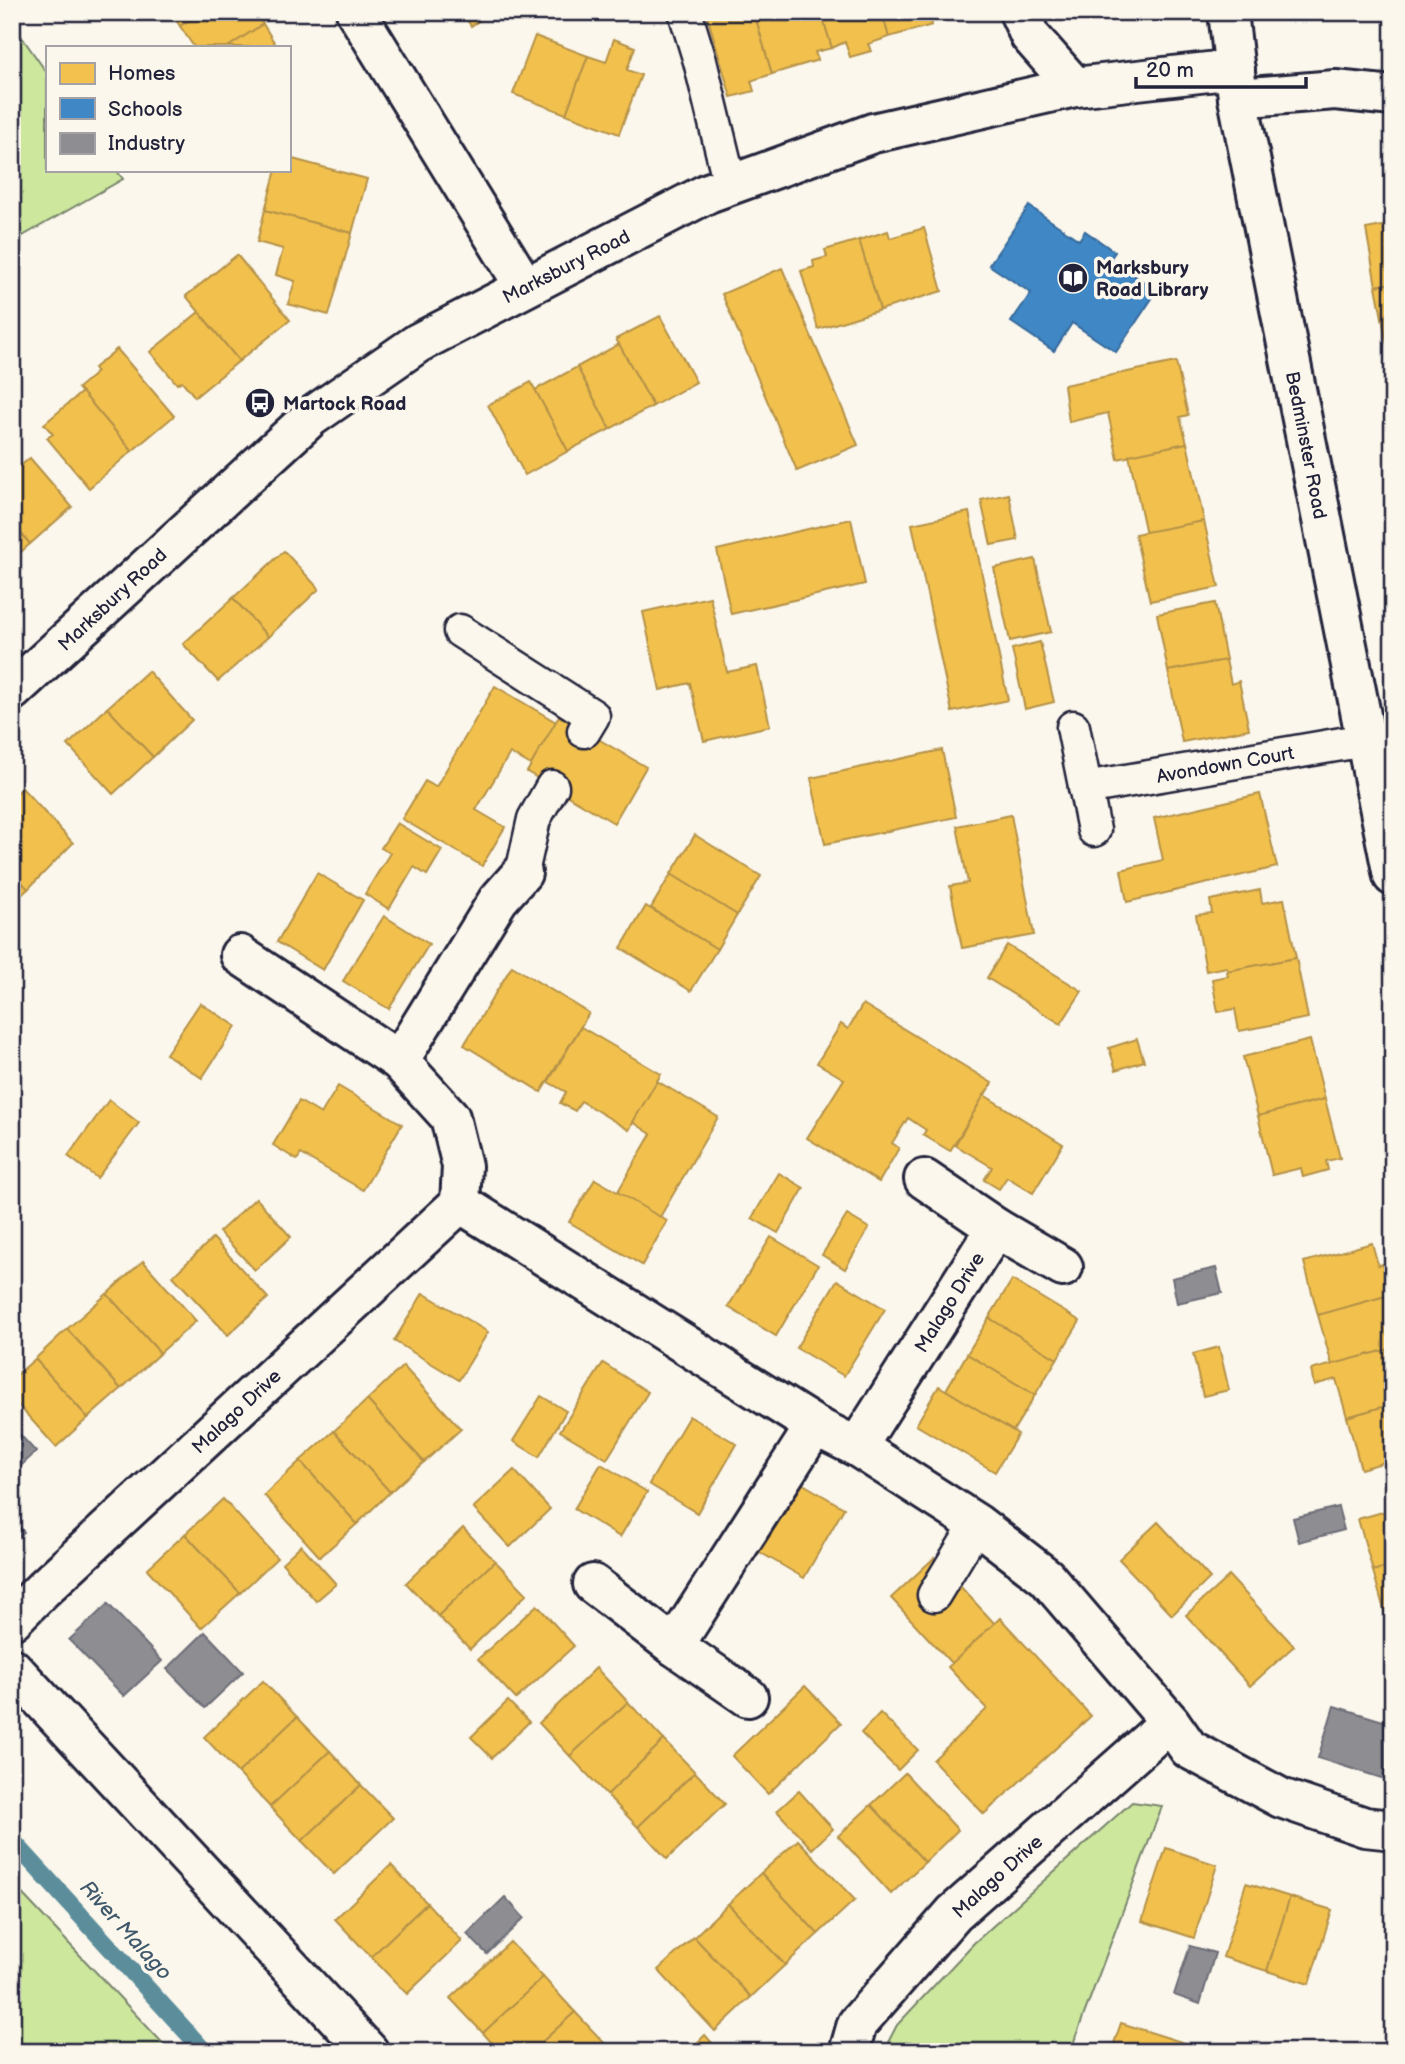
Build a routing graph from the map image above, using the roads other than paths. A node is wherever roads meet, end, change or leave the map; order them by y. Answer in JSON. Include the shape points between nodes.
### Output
{"nodes":[{"id":1,"x":356,"y":12,"type":"edge"},
{"id":2,"x":685,"y":12,"type":"edge"},
{"id":3,"x":1019,"y":12,"type":"edge"},
{"id":4,"x":1228,"y":12,"type":"edge"},
{"id":5,"x":1236,"y":83,"type":"junction"},
{"id":6,"x":1075,"y":87,"type":"junction"},
{"id":7,"x":1393,"y":96,"type":"edge"},
{"id":8,"x":730,"y":184,"type":"junction"},
{"id":9,"x":525,"y":286,"type":"junction"},
{"id":10,"x":460,"y":631,"type":"dead end"},
{"id":11,"x":12,"y":691,"type":"edge"},
{"id":12,"x":1073,"y":727,"type":"dead end"},
{"id":13,"x":584,"y":731,"type":"dead end"},
{"id":14,"x":1365,"y":740,"type":"junction"},
{"id":15,"x":552,"y":787,"type":"dead end"},
{"id":16,"x":1085,"y":789,"type":"junction"},
{"id":17,"x":1094,"y":830,"type":"dead end"},
{"id":18,"x":522,"y":873,"type":"joint"},
{"id":19,"x":1393,"y":876,"type":"edge"},
{"id":20,"x":240,"y":955,"type":"dead end"},
{"id":21,"x":399,"y":1061,"type":"junction"},
{"id":22,"x":924,"y":1179,"type":"dead end"},
{"id":23,"x":460,"y":1203,"type":"junction"},
{"id":24,"x":996,"y":1228,"type":"junction"},
{"id":25,"x":1063,"y":1267,"type":"dead end"},
{"id":26,"x":815,"y":1426,"type":"junction"},
{"id":27,"x":857,"y":1447,"type":"junction"},
{"id":28,"x":977,"y":1524,"type":"junction"},
{"id":29,"x":593,"y":1584,"type":"dead end"},
{"id":30,"x":934,"y":1595,"type":"dead end"},
{"id":31,"x":12,"y":1620,"type":"edge"},
{"id":32,"x":674,"y":1646,"type":"junction"},
{"id":33,"x":12,"y":1668,"type":"edge"},
{"id":34,"x":748,"y":1697,"type":"dead end"},
{"id":35,"x":1170,"y":1722,"type":"junction"},
{"id":36,"x":1393,"y":1830,"type":"edge"},
{"id":37,"x":369,"y":2052,"type":"edge"},
{"id":38,"x":849,"y":2052,"type":"edge"}],
"edges":[{"from":1,"to":9,"type":"street"},
{"from":2,"to":8,"type":"lane"},
{"from":3,"to":6,"type":"street","via":[[1030,37]]},
{"from":4,"to":5,"type":"street","name":"Bedminster Road"},
{"from":5,"to":6,"type":"street","name":"Marksbury Road"},
{"from":5,"to":7,"type":"street","name":"Marksbury Road"},
{"from":5,"to":14,"type":"street","name":"Bedminster Road"},
{"from":6,"to":8,"type":"street","name":"Marksbury Road","via":[[873,133]]},
{"from":8,"to":9,"type":"street","name":"Marksbury Road"},
{"from":9,"to":11,"type":"street","name":"Marksbury Road","via":[[418,343],[311,417]]},
{"from":10,"to":13,"type":"lane","via":[[593,716]]},
{"from":12,"to":16,"type":"lane"},
{"from":14,"to":16,"type":"lane","name":"Avondown Court"},
{"from":14,"to":19,"type":"street","name":"Bedminster Road"},
{"from":15,"to":18,"type":"lane","via":[[534,819]]},
{"from":16,"to":17,"type":"lane"},
{"from":18,"to":21,"type":"street","via":[[498,900]]},
{"from":20,"to":21,"type":"street"},
{"from":21,"to":23,"type":"street","via":[[450,1117],[462,1166]]},
{"from":22,"to":24,"type":"street"},
{"from":23,"to":26,"type":"street"},
{"from":23,"to":31,"type":"street","name":"Malago Drive"},
{"from":24,"to":25,"type":"street"},
{"from":24,"to":27,"type":"street","name":"Malago Drive"},
{"from":26,"to":27,"type":"street"},
{"from":26,"to":32,"type":"street"},
{"from":27,"to":28,"type":"street"},
{"from":28,"to":30,"type":"lane"},
{"from":28,"to":35,"type":"street","via":[[1046,1577]]},
{"from":29,"to":32,"type":"street"},
{"from":32,"to":34,"type":"street"},
{"from":33,"to":37,"type":"street"},
{"from":35,"to":36,"type":"street","via":[[1189,1749],[1281,1798],[1365,1827]]},
{"from":35,"to":38,"type":"street","name":"Malago Drive","via":[[954,1913],[857,2024]]}]}
